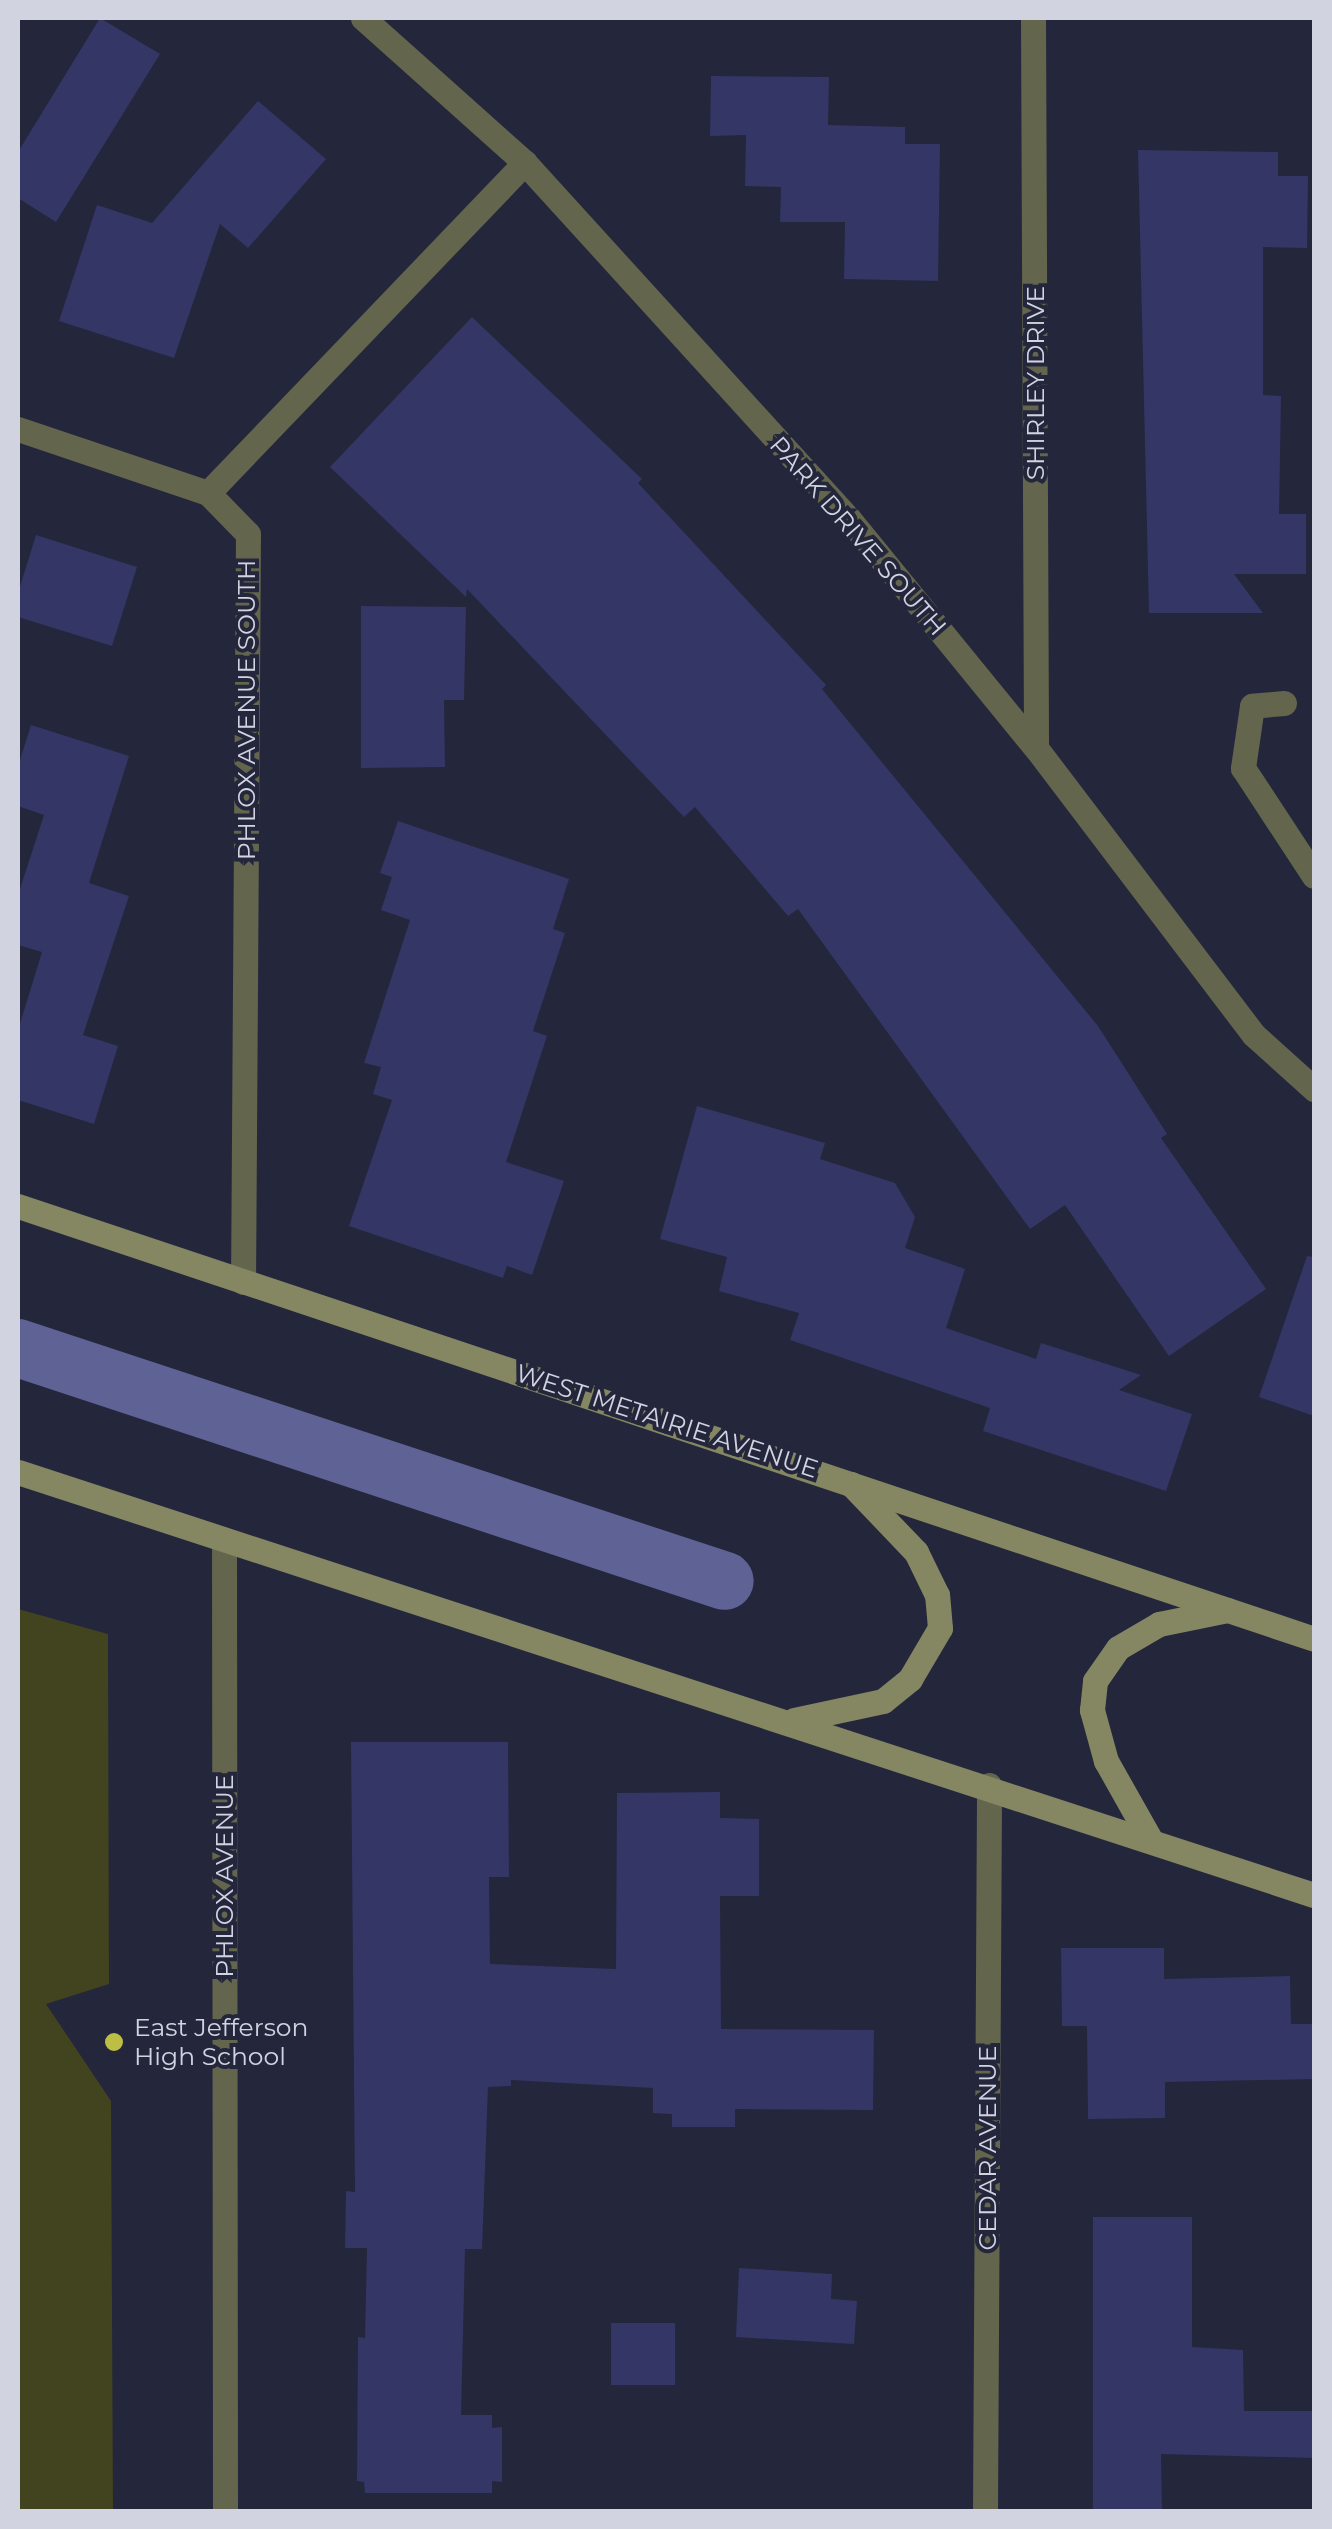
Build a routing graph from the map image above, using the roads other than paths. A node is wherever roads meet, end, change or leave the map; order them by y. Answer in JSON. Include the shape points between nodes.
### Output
{"nodes":[{"id":1,"x":362,"y":18,"type":"edge"},
{"id":2,"x":1033,"y":18,"type":"edge"},
{"id":3,"x":525,"y":162,"type":"junction"},
{"id":4,"x":18,"y":429,"type":"edge"},
{"id":5,"x":208,"y":493,"type":"junction"},
{"id":6,"x":1284,"y":703,"type":"dead end"},
{"id":7,"x":1036,"y":748,"type":"junction"},
{"id":8,"x":1314,"y":876,"type":"edge"},
{"id":9,"x":1314,"y":1089,"type":"edge"},
{"id":10,"x":18,"y":1206,"type":"edge"},
{"id":11,"x":243,"y":1282,"type":"junction"},
{"id":12,"x":18,"y":1472,"type":"edge"},
{"id":13,"x":848,"y":1481,"type":"junction"},
{"id":14,"x":224,"y":1540,"type":"junction"},
{"id":15,"x":1228,"y":1610,"type":"junction"},
{"id":16,"x":1314,"y":1640,"type":"edge"},
{"id":17,"x":794,"y":1720,"type":"junction"},
{"id":18,"x":988,"y":1785,"type":"junction"},
{"id":19,"x":1150,"y":1839,"type":"junction"},
{"id":20,"x":1314,"y":1895,"type":"edge"},
{"id":21,"x":225,"y":2512,"type":"edge"},
{"id":22,"x":985,"y":2512,"type":"edge"}],
"edges":[{"from":1,"to":3,"type":"street","name":"PARK DRIVE SOUTH"},
{"from":2,"to":7,"type":"street","name":"SHIRLEY DRIVE"},
{"from":3,"to":5,"type":"street"},
{"from":3,"to":7,"type":"street","name":"PARK DRIVE SOUTH","via":[[849,519]]},
{"from":4,"to":5,"type":"street"},
{"from":5,"to":11,"type":"street","name":"PHLOX AVENUE SOUTH","via":[[248,534]]},
{"from":6,"to":8,"type":"street","via":[[1252,706],[1243,768]]},
{"from":7,"to":9,"type":"street","name":"PARK DRIVE SOUTH","via":[[1254,1035]]},
{"from":10,"to":11,"type":"main road","name":"WEST METAIRIE AVENUE"},
{"from":11,"to":13,"type":"main road","name":"WEST METAIRIE AVENUE"},
{"from":12,"to":14,"type":"main road"},
{"from":13,"to":15,"type":"main road","name":"WEST METAIRIE AVENUE"},
{"from":13,"to":17,"type":"main road","via":[[916,1552],[937,1595],[940,1628],[920,1666],[883,1701]]},
{"from":14,"to":17,"type":"main road"},
{"from":14,"to":21,"type":"street","name":"PHLOX AVENUE"},
{"from":15,"to":16,"type":"main road","name":"WEST METAIRIE AVENUE"},
{"from":15,"to":19,"type":"main road","via":[[1159,1624],[1118,1648],[1094,1680],[1092,1710],[1106,1761]]},
{"from":17,"to":18,"type":"main road"},
{"from":18,"to":19,"type":"main road"},
{"from":18,"to":22,"type":"street","name":"CEDAR AVENUE"},
{"from":19,"to":20,"type":"main road"}]}
